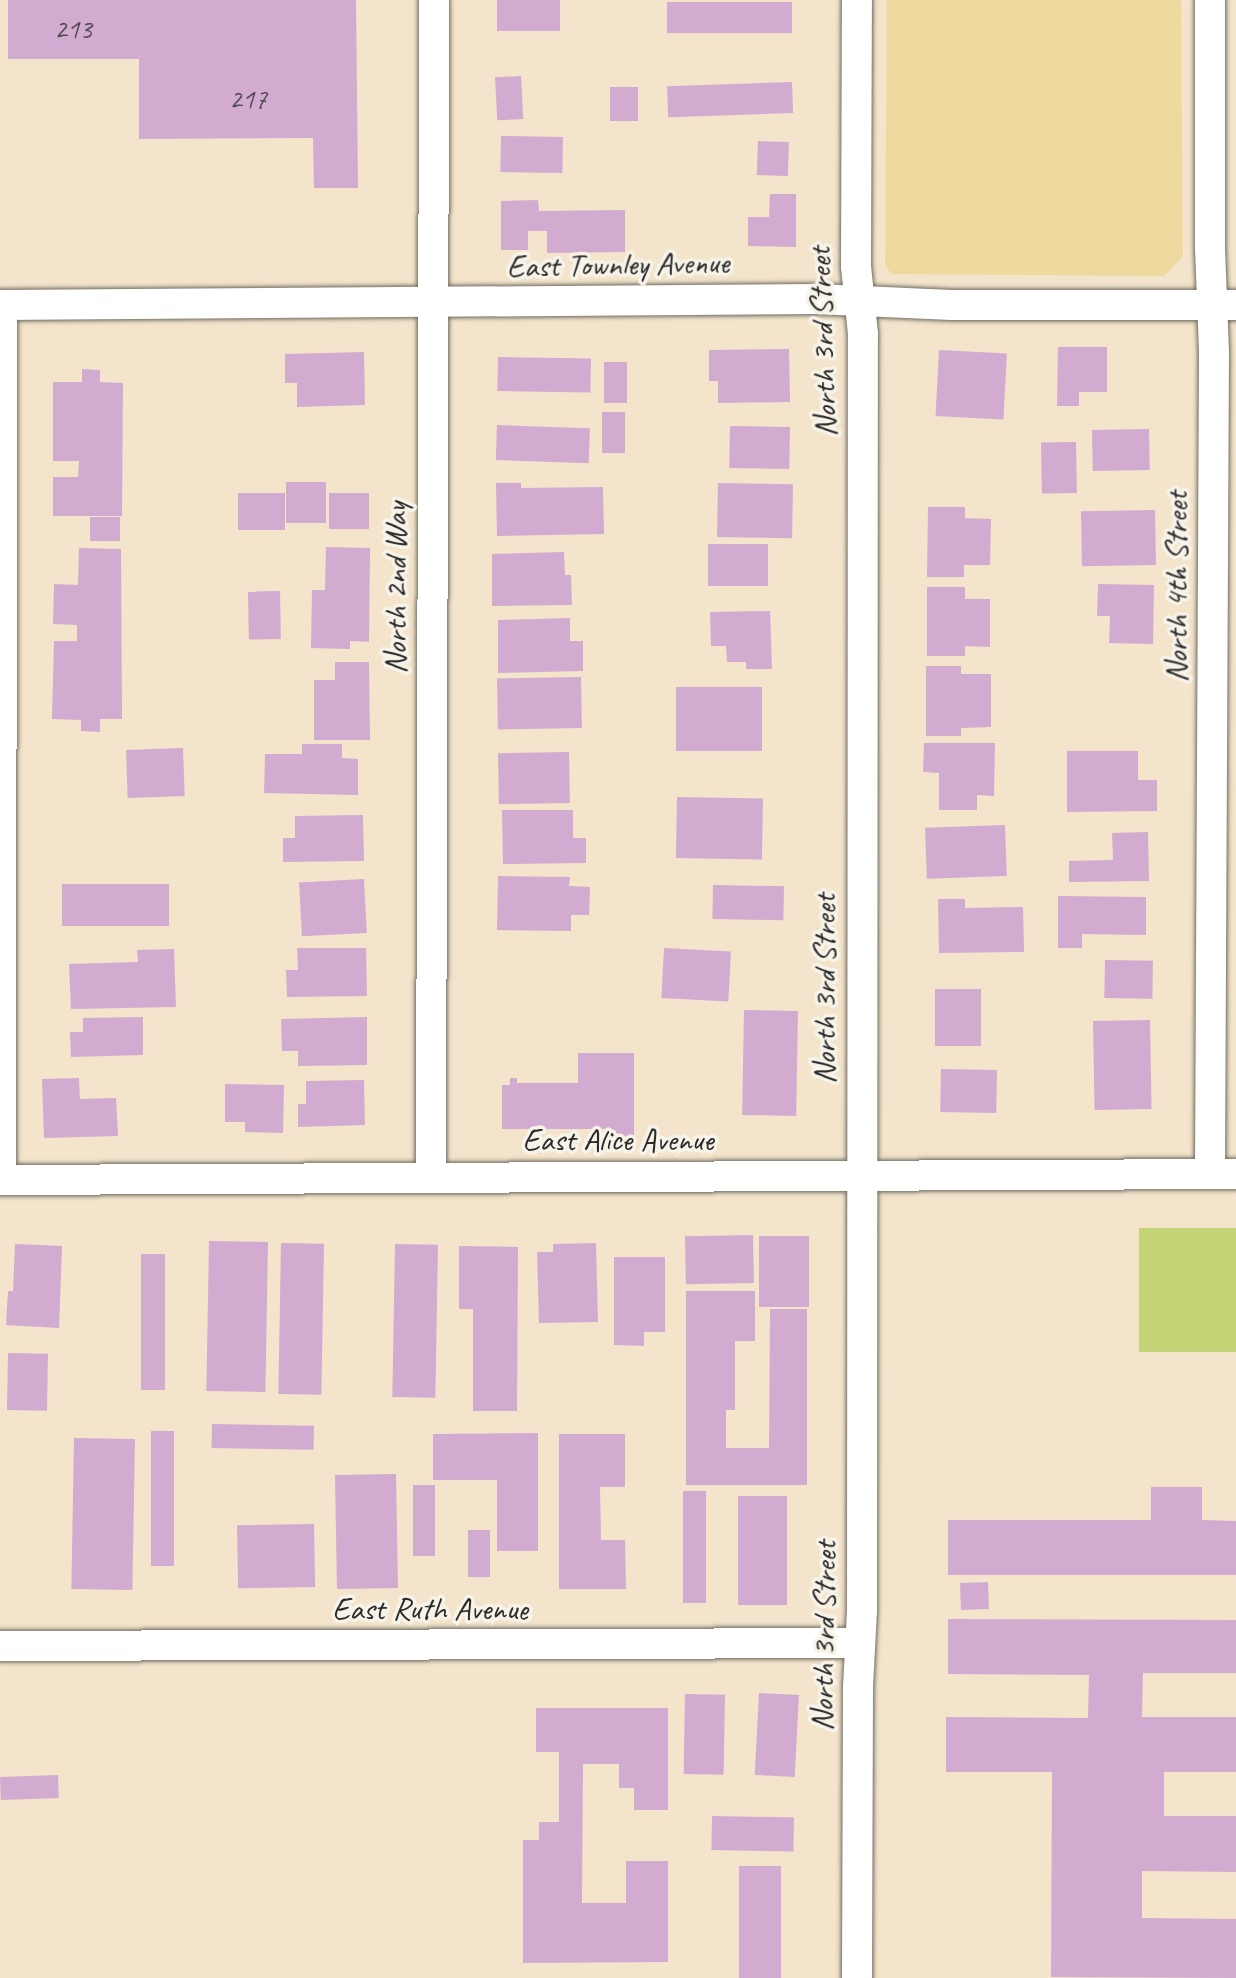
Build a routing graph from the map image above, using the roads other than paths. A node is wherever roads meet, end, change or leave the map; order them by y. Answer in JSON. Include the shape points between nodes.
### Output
{"nodes":[{"id":1,"x":434,"y":0,"type":"edge"},
{"id":2,"x":857,"y":0,"type":"edge"},
{"id":3,"x":1210,"y":0,"type":"edge"},
{"id":4,"x":859,"y":302,"type":"junction"},
{"id":5,"x":433,"y":303,"type":"junction"},
{"id":6,"x":1,"y":305,"type":"edge"},
{"id":7,"x":1224,"y":305,"type":"edge"},
{"id":8,"x":1223,"y":1174,"type":"edge"},
{"id":9,"x":860,"y":1176,"type":"junction"},
{"id":10,"x":431,"y":1177,"type":"junction"},
{"id":11,"x":0,"y":1180,"type":"edge"},
{"id":12,"x":860,"y":1643,"type":"junction"},
{"id":13,"x":0,"y":1646,"type":"edge"},
{"id":14,"x":857,"y":1978,"type":"edge"}],
"edges":[{"from":1,"to":5,"type":"street","name":"North 2nd Way"},
{"from":2,"to":4,"type":"street","name":"North 3rd Street"},
{"from":3,"to":7,"type":"street","name":"North 4th Street"},
{"from":4,"to":5,"type":"street","name":"East Townley Avenue"},
{"from":4,"to":7,"type":"street","name":"East Townley Avenue"},
{"from":4,"to":9,"type":"street","name":"North 3rd Street"},
{"from":5,"to":6,"type":"street","name":"East Townley Avenue"},
{"from":5,"to":10,"type":"street","name":"North 2nd Way"},
{"from":6,"to":11,"type":"street"},
{"from":7,"to":8,"type":"street","name":"North 4th Street"},
{"from":8,"to":9,"type":"street","name":"East Alice Avenue"},
{"from":9,"to":10,"type":"street","name":"East Alice Avenue"},
{"from":9,"to":12,"type":"street","name":"North 3rd Street"},
{"from":10,"to":11,"type":"street","name":"East Alice Avenue"},
{"from":12,"to":13,"type":"street","name":"East Ruth Avenue"},
{"from":12,"to":14,"type":"street","name":"North 3rd Street"}]}
